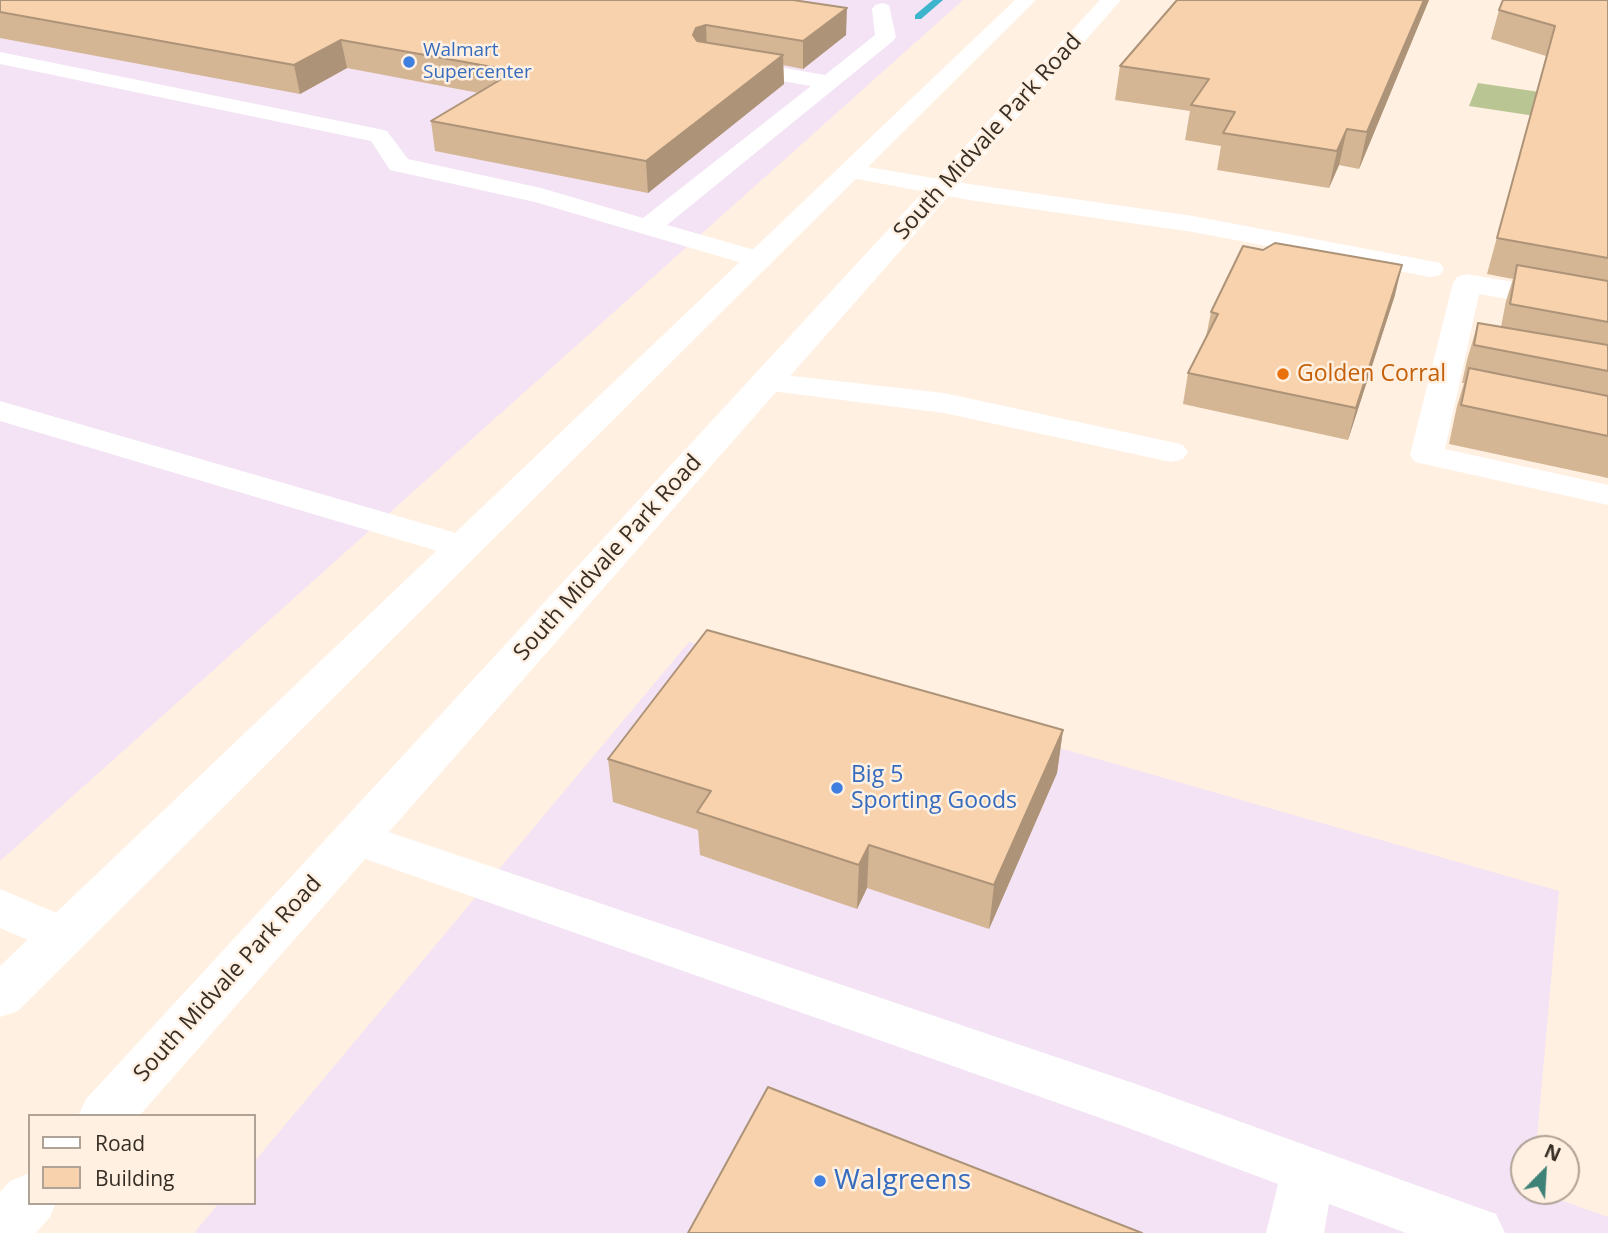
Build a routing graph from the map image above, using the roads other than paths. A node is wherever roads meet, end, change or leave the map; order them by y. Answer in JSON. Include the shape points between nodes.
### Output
{"nodes":[{"id":1,"x":1026,"y":0,"type":"edge"},
{"id":2,"x":1111,"y":0,"type":"edge"},
{"id":3,"x":860,"y":23,"type":"dead end"},
{"id":4,"x":0,"y":58,"type":"edge"},
{"id":5,"x":707,"y":62,"type":"edge"},
{"id":6,"x":830,"y":82,"type":"junction"},
{"id":7,"x":850,"y":171,"type":"junction"},
{"id":8,"x":942,"y":187,"type":"junction"},
{"id":9,"x":648,"y":227,"type":"junction"},
{"id":10,"x":759,"y":260,"type":"junction"},
{"id":11,"x":1430,"y":269,"type":"dead end"},
{"id":12,"x":1608,"y":308,"type":"edge"},
{"id":13,"x":766,"y":382,"type":"junction"},
{"id":14,"x":0,"y":411,"type":"edge"},
{"id":15,"x":1171,"y":452,"type":"dead end"},
{"id":16,"x":1608,"y":495,"type":"edge"},
{"id":17,"x":464,"y":547,"type":"junction"},
{"id":18,"x":356,"y":838,"type":"junction"},
{"id":19,"x":0,"y":907,"type":"edge"},
{"id":20,"x":61,"y":935,"type":"junction"},
{"id":21,"x":0,"y":997,"type":"edge"},
{"id":22,"x":107,"y":1114,"type":"edge"},
{"id":23,"x":1308,"y":1172,"type":"junction"},
{"id":24,"x":28,"y":1201,"type":"edge"},
{"id":25,"x":1423,"y":1224,"type":"edge"},
{"id":26,"x":0,"y":1232,"type":"edge"},
{"id":27,"x":1295,"y":1233,"type":"edge"},
{"id":28,"x":1476,"y":1233,"type":"edge"}],
"edges":[{"from":1,"to":7,"type":"main road"},
{"from":2,"to":8,"type":"main road","name":"South Midvale Park Road"},
{"from":3,"to":6,"type":"main road","via":[[883,17],[886,37]]},
{"from":4,"to":9,"type":"main road","via":[[379,135],[399,164],[541,196]]},
{"from":5,"to":6,"type":"main road"},
{"from":6,"to":9,"type":"main road"},
{"from":7,"to":8,"type":"main road"},
{"from":7,"to":10,"type":"main road"},
{"from":8,"to":11,"type":"main road","via":[[1193,224]]},
{"from":8,"to":13,"type":"main road","name":"South Midvale Park Road"},
{"from":9,"to":10,"type":"main road"},
{"from":10,"to":17,"type":"main road"},
{"from":12,"to":16,"type":"main road","via":[[1467,283],[1466,346],[1456,393],[1427,456]]},
{"from":13,"to":15,"type":"main road","via":[[944,403]]},
{"from":13,"to":18,"type":"main road","name":"South Midvale Park Road"},
{"from":14,"to":17,"type":"main road"},
{"from":17,"to":20,"type":"main road"},
{"from":18,"to":22,"type":"main road","name":"South Midvale Park Road"},
{"from":18,"to":23,"type":"main road","via":[[1136,1107]]},
{"from":19,"to":20,"type":"main road"},
{"from":20,"to":21,"type":"main road"},
{"from":23,"to":25,"type":"main road"},
{"from":23,"to":27,"type":"main road"},
{"from":24,"to":26,"type":"main road"},
{"from":25,"to":28,"type":"main road"}]}
